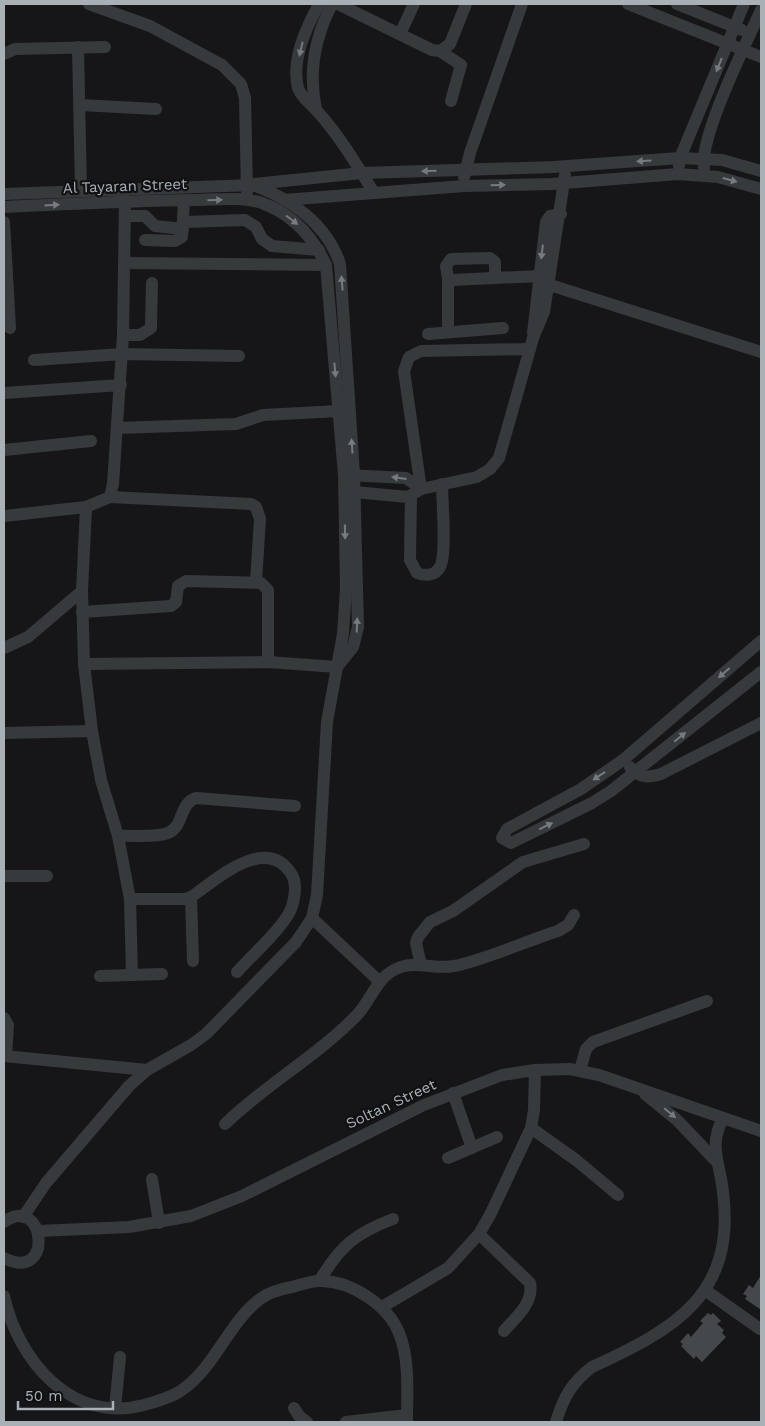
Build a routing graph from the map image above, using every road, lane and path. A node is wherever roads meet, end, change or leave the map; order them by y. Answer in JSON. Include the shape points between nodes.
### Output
{"nodes":[{"id":1,"x":90,"y":4,"type":"edge"},
{"id":2,"x":319,"y":4,"type":"edge"},
{"id":3,"x":332,"y":4,"type":"edge"},
{"id":4,"x":338,"y":4,"type":"edge"},
{"id":5,"x":414,"y":4,"type":"edge"},
{"id":6,"x":466,"y":4,"type":"edge"},
{"id":7,"x":522,"y":4,"type":"edge"},
{"id":8,"x":671,"y":4,"type":"edge"},
{"id":9,"x":677,"y":4,"type":"edge"},
{"id":10,"x":744,"y":4,"type":"edge"},
{"id":11,"x":633,"y":5,"type":"edge"},
{"id":12,"x":360,"y":8,"type":"edge"},
{"id":13,"x":761,"y":10,"type":"edge"},
{"id":14,"x":665,"y":19,"type":"junction"},
{"id":15,"x":734,"y":27,"type":"junction"},
{"id":16,"x":400,"y":34,"type":"junction"},
{"id":17,"x":751,"y":34,"type":"junction"},
{"id":18,"x":727,"y":44,"type":"junction"},
{"id":19,"x":78,"y":47,"type":"junction"},
{"id":20,"x":105,"y":47,"type":"dead end"},
{"id":21,"x":743,"y":51,"type":"junction"},
{"id":22,"x":440,"y":52,"type":"junction"},
{"id":23,"x":4,"y":54,"type":"edge"},
{"id":24,"x":761,"y":57,"type":"edge"},
{"id":25,"x":451,"y":100,"type":"dead end"},
{"id":26,"x":704,"y":102,"type":"junction"},
{"id":27,"x":80,"y":105,"type":"junction"},
{"id":28,"x":720,"y":107,"type":"junction"},
{"id":29,"x":156,"y":108,"type":"dead end"},
{"id":30,"x":316,"y":109,"type":"junction"},
{"id":31,"x":680,"y":158,"type":"junction"},
{"id":32,"x":702,"y":159,"type":"junction"},
{"id":33,"x":560,"y":166,"type":"junction"},
{"id":34,"x":479,"y":170,"type":"junction"},
{"id":35,"x":464,"y":171,"type":"junction"},
{"id":36,"x":761,"y":171,"type":"edge"},
{"id":37,"x":362,"y":173,"type":"junction"},
{"id":38,"x":678,"y":174,"type":"junction"},
{"id":39,"x":705,"y":175,"type":"junction"},
{"id":40,"x":558,"y":183,"type":"junction"},
{"id":41,"x":250,"y":184,"type":"junction"},
{"id":42,"x":4,"y":185,"type":"edge"},
{"id":43,"x":464,"y":186,"type":"junction"},
{"id":44,"x":479,"y":186,"type":"junction"},
{"id":45,"x":761,"y":189,"type":"edge"},
{"id":46,"x":81,"y":191,"type":"junction"},
{"id":47,"x":374,"y":192,"type":"junction"},
{"id":48,"x":4,"y":194,"type":"edge"},
{"id":49,"x":248,"y":199,"type":"junction"},
{"id":50,"x":184,"y":200,"type":"junction"},
{"id":51,"x":284,"y":200,"type":"junction"},
{"id":52,"x":124,"y":201,"type":"junction"},
{"id":53,"x":4,"y":207,"type":"edge"},
{"id":54,"x":561,"y":214,"type":"junction"},
{"id":55,"x":126,"y":216,"type":"junction"},
{"id":56,"x":4,"y":222,"type":"edge"},
{"id":57,"x":184,"y":225,"type":"junction"},
{"id":58,"x":145,"y":240,"type":"dead end"},
{"id":59,"x":319,"y":250,"type":"junction"},
{"id":60,"x":124,"y":263,"type":"junction"},
{"id":61,"x":326,"y":265,"type":"junction"},
{"id":62,"x":540,"y":276,"type":"junction"},
{"id":63,"x":448,"y":278,"type":"junction"},
{"id":64,"x":495,"y":278,"type":"junction"},
{"id":65,"x":152,"y":283,"type":"dead end"},
{"id":66,"x":550,"y":285,"type":"junction"},
{"id":67,"x":10,"y":328,"type":"dead end"},
{"id":68,"x":503,"y":328,"type":"dead end"},
{"id":69,"x":448,"y":332,"type":"junction"},
{"id":70,"x":428,"y":334,"type":"dead end"},
{"id":71,"x":124,"y":335,"type":"junction"},
{"id":72,"x":531,"y":343,"type":"junction"},
{"id":73,"x":761,"y":352,"type":"edge"},
{"id":74,"x":122,"y":354,"type":"junction"},
{"id":75,"x":240,"y":356,"type":"dead end"},
{"id":76,"x":34,"y":360,"type":"dead end"},
{"id":77,"x":121,"y":385,"type":"junction"},
{"id":78,"x":4,"y":393,"type":"edge"},
{"id":79,"x":339,"y":411,"type":"junction"},
{"id":80,"x":117,"y":428,"type":"junction"},
{"id":81,"x":91,"y":441,"type":"dead end"},
{"id":82,"x":4,"y":450,"type":"edge"},
{"id":83,"x":349,"y":474,"type":"junction"},
{"id":84,"x":442,"y":484,"type":"junction"},
{"id":85,"x":354,"y":492,"type":"junction"},
{"id":86,"x":416,"y":492,"type":"junction"},
{"id":87,"x":110,"y":497,"type":"junction"},
{"id":88,"x":86,"y":507,"type":"junction"},
{"id":89,"x":4,"y":516,"type":"edge"},
{"id":90,"x":256,"y":582,"type":"junction"},
{"id":91,"x":82,"y":590,"type":"junction"},
{"id":92,"x":82,"y":612,"type":"junction"},
{"id":93,"x":761,"y":641,"type":"edge"},
{"id":94,"x":4,"y":648,"type":"edge"},
{"id":95,"x":268,"y":662,"type":"junction"},
{"id":96,"x":84,"y":664,"type":"junction"},
{"id":97,"x":337,"y":668,"type":"junction"},
{"id":98,"x":761,"y":672,"type":"edge"},
{"id":99,"x":761,"y":723,"type":"edge"},
{"id":100,"x":92,"y":731,"type":"junction"},
{"id":101,"x":4,"y":733,"type":"edge"},
{"id":102,"x":624,"y":760,"type":"junction"},
{"id":103,"x":635,"y":773,"type":"junction"},
{"id":104,"x":295,"y":806,"type":"dead end"},
{"id":105,"x":118,"y":836,"type":"junction"},
{"id":106,"x":584,"y":844,"type":"dead end"},
{"id":107,"x":4,"y":876,"type":"edge"},
{"id":108,"x":47,"y":876,"type":"dead end"},
{"id":109,"x":191,"y":897,"type":"junction"},
{"id":110,"x":130,"y":899,"type":"junction"},
{"id":111,"x":574,"y":915,"type":"dead end"},
{"id":112,"x":312,"y":918,"type":"junction"},
{"id":113,"x":193,"y":962,"type":"dead end"},
{"id":114,"x":420,"y":965,"type":"junction"},
{"id":115,"x":237,"y":972,"type":"dead end"},
{"id":116,"x":162,"y":974,"type":"dead end"},
{"id":117,"x":132,"y":975,"type":"junction"},
{"id":118,"x":100,"y":976,"type":"dead end"},
{"id":119,"x":380,"y":982,"type":"junction"},
{"id":120,"x":707,"y":1001,"type":"dead end"},
{"id":121,"x":4,"y":1018,"type":"edge"},
{"id":122,"x":5,"y":1056,"type":"edge"},
{"id":123,"x":147,"y":1070,"type":"junction"},
{"id":124,"x":535,"y":1070,"type":"junction"},
{"id":125,"x":580,"y":1070,"type":"junction"},
{"id":126,"x":631,"y":1084,"type":"junction"},
{"id":127,"x":453,"y":1093,"type":"junction"},
{"id":128,"x":723,"y":1118,"type":"junction"},
{"id":129,"x":224,"y":1124,"type":"dead end"},
{"id":130,"x":531,"y":1128,"type":"junction"},
{"id":131,"x":761,"y":1131,"type":"edge"},
{"id":132,"x":497,"y":1137,"type":"dead end"},
{"id":133,"x":472,"y":1148,"type":"junction"},
{"id":134,"x":448,"y":1158,"type":"dead end"},
{"id":135,"x":717,"y":1163,"type":"junction"},
{"id":136,"x":152,"y":1179,"type":"dead end"},
{"id":137,"x":618,"y":1195,"type":"dead end"},
{"id":138,"x":23,"y":1217,"type":"junction"},
{"id":139,"x":394,"y":1219,"type":"dead end"},
{"id":140,"x":4,"y":1222,"type":"edge"},
{"id":141,"x":159,"y":1223,"type":"junction"},
{"id":142,"x":39,"y":1231,"type":"junction"},
{"id":143,"x":479,"y":1234,"type":"junction"},
{"id":144,"x":4,"y":1260,"type":"edge"},
{"id":145,"x":320,"y":1280,"type":"junction"},
{"id":146,"x":705,"y":1290,"type":"junction"},
{"id":147,"x":4,"y":1296,"type":"edge"},
{"id":148,"x":382,"y":1307,"type":"junction"},
{"id":149,"x":760,"y":1329,"type":"dead end"},
{"id":150,"x":504,"y":1331,"type":"dead end"},
{"id":151,"x":120,"y":1357,"type":"dead end"},
{"id":152,"x":115,"y":1408,"type":"junction"},
{"id":153,"x":294,"y":1408,"type":"dead end"},
{"id":154,"x":407,"y":1419,"type":"edge"},
{"id":155,"x":307,"y":1422,"type":"edge"},
{"id":156,"x":346,"y":1422,"type":"edge"},
{"id":157,"x":556,"y":1422,"type":"edge"}],
"edges":[{"from":1,"to":41,"type":"street","via":[[150,26],[235,75],[245,98]]},
{"from":2,"to":30,"type":"street","one_way":true,"via":[[301,48],[297,82],[303,98]]},
{"from":3,"to":30,"type":"street","via":[[319,34],[314,62],[312,86]]},
{"from":4,"to":12,"type":"street"},
{"from":5,"to":16,"type":"street"},
{"from":6,"to":22,"type":"street","via":[[450,44]]},
{"from":7,"to":35,"type":"street"},
{"from":8,"to":14,"type":"street"},
{"from":9,"to":15,"type":"street"},
{"from":10,"to":15,"type":"street"},
{"from":11,"to":14,"type":"street"},
{"from":12,"to":16,"type":"street"},
{"from":13,"to":17,"type":"street"},
{"from":14,"to":18,"type":"street"},
{"from":15,"to":17,"type":"street"},
{"from":15,"to":18,"type":"street"},
{"from":16,"to":22,"type":"street"},
{"from":17,"to":21,"type":"street"},
{"from":18,"to":21,"type":"street"},
{"from":18,"to":26,"type":"street","one_way":true},
{"from":19,"to":20,"type":"street"},
{"from":19,"to":23,"type":"street","via":[[15,49]]},
{"from":19,"to":27,"type":"street"},
{"from":21,"to":24,"type":"street"},
{"from":21,"to":28,"type":"street"},
{"from":22,"to":25,"type":"street","via":[[458,61],[462,67]]},
{"from":26,"to":28,"type":"street"},
{"from":26,"to":31,"type":"street"},
{"from":27,"to":29,"type":"street"},
{"from":27,"to":46,"type":"street"},
{"from":28,"to":32,"type":"street","via":[[709,131]]},
{"from":30,"to":37,"type":"street"},
{"from":31,"to":32,"type":"street","name":"Al Tayaran Street"},
{"from":31,"to":33,"type":"street","name":"Al Tayaran Street","one_way":true},
{"from":31,"to":38,"type":"street"},
{"from":32,"to":36,"type":"street","name":"Al Tayaran Street","via":[[722,160]]},
{"from":32,"to":39,"type":"street"},
{"from":33,"to":34,"type":"street","name":"Al Tayaran Street"},
{"from":33,"to":40,"type":"street"},
{"from":34,"to":35,"type":"street","name":"Al Tayaran Street"},
{"from":34,"to":44,"type":"street"},
{"from":35,"to":37,"type":"street","name":"Al Tayaran Street","one_way":true},
{"from":35,"to":43,"type":"street"},
{"from":37,"to":41,"type":"street","name":"Al Tayaran Street"},
{"from":37,"to":47,"type":"street"},
{"from":38,"to":39,"type":"street"},
{"from":38,"to":40,"type":"street"},
{"from":39,"to":45,"type":"street","one_way":true},
{"from":44,"to":40,"type":"street","one_way":true},
{"from":40,"to":54,"type":"street"},
{"from":41,"to":46,"type":"street","name":"Al Tayaran Street"},
{"from":41,"to":49,"type":"street"},
{"from":41,"to":51,"type":"street"},
{"from":42,"to":48,"type":"street"},
{"from":43,"to":44,"type":"street"},
{"from":43,"to":47,"type":"street"},
{"from":46,"to":48,"type":"street","name":"Al Tayaran Street"},
{"from":47,"to":51,"type":"street"},
{"from":50,"to":49,"type":"street","name":"Al Tayaran Street","one_way":true},
{"from":49,"to":59,"type":"street","one_way":true,"via":[[289,217]]},
{"from":50,"to":52,"type":"street","name":"Al Tayaran Street"},
{"from":50,"to":57,"type":"street"},
{"from":83,"to":51,"type":"street","one_way":true,"via":[[340,264],[322,230]]},
{"from":53,"to":52,"type":"street","name":"Al Tayaran Street","one_way":true},
{"from":52,"to":55,"type":"street"},
{"from":54,"to":62,"type":"street","one_way":true,"via":[[550,216],[546,222]]},
{"from":54,"to":66,"type":"street"},
{"from":55,"to":57,"type":"street","via":[[145,216],[155,226]]},
{"from":55,"to":60,"type":"street"},
{"from":56,"to":67,"type":"street"},
{"from":57,"to":58,"type":"street","via":[[179,240]]},
{"from":57,"to":59,"type":"street","via":[[245,220],[256,227],[262,239],[272,246]]},
{"from":59,"to":61,"type":"street"},
{"from":60,"to":61,"type":"street"},
{"from":60,"to":71,"type":"street"},
{"from":61,"to":79,"type":"street","one_way":true},
{"from":62,"to":64,"type":"street"},
{"from":62,"to":72,"type":"street"},
{"from":63,"to":64,"type":"street"},
{"from":63,"to":64,"type":"street","via":[[446,266],[449,260],[489,257],[495,262]]},
{"from":63,"to":69,"type":"street"},
{"from":65,"to":71,"type":"street","via":[[151,328],[140,335]]},
{"from":66,"to":72,"type":"street","via":[[542,319]]},
{"from":66,"to":73,"type":"street"},
{"from":68,"to":69,"type":"street"},
{"from":69,"to":70,"type":"street"},
{"from":71,"to":74,"type":"street"},
{"from":72,"to":84,"type":"street","via":[[499,458],[477,477]]},
{"from":72,"to":86,"type":"street","via":[[420,351],[409,357],[404,371]]},
{"from":74,"to":75,"type":"street"},
{"from":74,"to":76,"type":"street"},
{"from":74,"to":77,"type":"street"},
{"from":77,"to":78,"type":"street"},
{"from":77,"to":80,"type":"street"},
{"from":79,"to":80,"type":"street","via":[[259,415],[236,424]]},
{"from":79,"to":83,"type":"street"},
{"from":80,"to":87,"type":"street"},
{"from":81,"to":82,"type":"street"},
{"from":83,"to":85,"type":"street"},
{"from":86,"to":83,"type":"street","one_way":true,"via":[[406,478]]},
{"from":83,"to":97,"type":"street","one_way":true,"via":[[346,588]]},
{"from":84,"to":86,"type":"street"},
{"from":84,"to":86,"type":"street","via":[[443,558],[438,571],[431,575],[417,572],[410,560]]},
{"from":85,"to":86,"type":"street"},
{"from":97,"to":85,"type":"street","one_way":true,"via":[[353,647],[358,627]]},
{"from":87,"to":88,"type":"street"},
{"from":87,"to":90,"type":"street","via":[[251,504],[259,513]]},
{"from":88,"to":89,"type":"street"},
{"from":88,"to":91,"type":"street"},
{"from":90,"to":92,"type":"street","via":[[186,581],[178,586],[176,602],[171,606]]},
{"from":90,"to":95,"type":"street","via":[[268,590]]},
{"from":91,"to":92,"type":"street"},
{"from":91,"to":94,"type":"street","via":[[28,637]]},
{"from":92,"to":96,"type":"street"},
{"from":93,"to":102,"type":"street","one_way":true},
{"from":95,"to":96,"type":"street"},
{"from":95,"to":97,"type":"street"},
{"from":96,"to":100,"type":"street"},
{"from":97,"to":112,"type":"street","via":[[327,722],[317,895]]},
{"from":103,"to":98,"type":"street","one_way":true},
{"from":99,"to":103,"type":"street","via":[[661,774],[650,777]]},
{"from":100,"to":101,"type":"street"},
{"from":100,"to":105,"type":"street","via":[[106,798]]},
{"from":102,"to":103,"type":"street"},
{"from":102,"to":103,"type":"street","one_way":true,"via":[[581,789],[507,829],[502,838],[511,843],[592,804]]},
{"from":104,"to":105,"type":"street","via":[[196,798],[186,805],[177,826],[168,833]]},
{"from":105,"to":110,"type":"street"},
{"from":106,"to":114,"type":"street","via":[[523,862],[453,911],[430,922],[416,943]]},
{"from":107,"to":108,"type":"street"},
{"from":109,"to":110,"type":"street","via":[[178,900]]},
{"from":109,"to":113,"type":"street"},
{"from":109,"to":115,"type":"street","via":[[248,860],[274,858],[284,864],[293,877],[294,895],[288,914]]},
{"from":110,"to":117,"type":"street"},
{"from":111,"to":114,"type":"street","via":[[568,925],[558,931],[454,966]]},
{"from":112,"to":119,"type":"street"},
{"from":112,"to":123,"type":"street","via":[[296,942],[206,1034]]},
{"from":114,"to":119,"type":"street","via":[[403,966]]},
{"from":116,"to":117,"type":"street"},
{"from":117,"to":118,"type":"street"},
{"from":119,"to":129,"type":"street","via":[[357,1016]]},
{"from":120,"to":125,"type":"street","via":[[592,1042],[586,1049]]},
{"from":121,"to":122,"type":"street","via":[[8,1025]]},
{"from":122,"to":123,"type":"street"},
{"from":123,"to":138,"type":"street","via":[[121,1095],[46,1183]]},
{"from":124,"to":125,"type":"street","name":"Soltan Street"},
{"from":124,"to":127,"type":"street","name":"Soltan Street","via":[[502,1075]]},
{"from":124,"to":130,"type":"street"},
{"from":125,"to":126,"type":"street","name":"Soltan Street"},
{"from":126,"to":128,"type":"street","name":"Soltan Street"},
{"from":126,"to":135,"type":"street","one_way":true,"via":[[677,1120]]},
{"from":127,"to":133,"type":"street"},
{"from":127,"to":141,"type":"street","name":"Soltan Street","via":[[215,1207]]},
{"from":128,"to":131,"type":"street","name":"Soltan Street"},
{"from":128,"to":135,"type":"street","via":[[714,1140]]},
{"from":130,"to":137,"type":"street"},
{"from":130,"to":143,"type":"street"},
{"from":132,"to":133,"type":"street"},
{"from":133,"to":134,"type":"street"},
{"from":135,"to":146,"type":"street","via":[[724,1192],[724,1230],[717,1267]]},
{"from":136,"to":141,"type":"street"},
{"from":138,"to":140,"type":"street"},
{"from":138,"to":142,"type":"street"},
{"from":139,"to":145,"type":"street","via":[[354,1237],[338,1252]]},
{"from":141,"to":142,"type":"street","name":"Soltan Street"},
{"from":142,"to":144,"type":"street","via":[[35,1255],[20,1263]]},
{"from":143,"to":148,"type":"street","via":[[448,1268]]},
{"from":143,"to":150,"type":"street","via":[[530,1283],[527,1304]]},
{"from":145,"to":148,"type":"street","via":[[346,1287]]},
{"from":145,"to":152,"type":"street","via":[[261,1298],[244,1315],[215,1358],[178,1392],[133,1408]]},
{"from":146,"to":149,"type":"street"},
{"from":146,"to":157,"type":"street","via":[[692,1307],[668,1328],[581,1375],[565,1396]]},
{"from":147,"to":152,"type":"street","via":[[8,1317],[23,1347],[41,1372],[76,1400]]},
{"from":148,"to":154,"type":"street","via":[[394,1322],[407,1362]]},
{"from":151,"to":152,"type":"street"},
{"from":153,"to":155,"type":"street"},
{"from":154,"to":156,"type":"street"}]}
